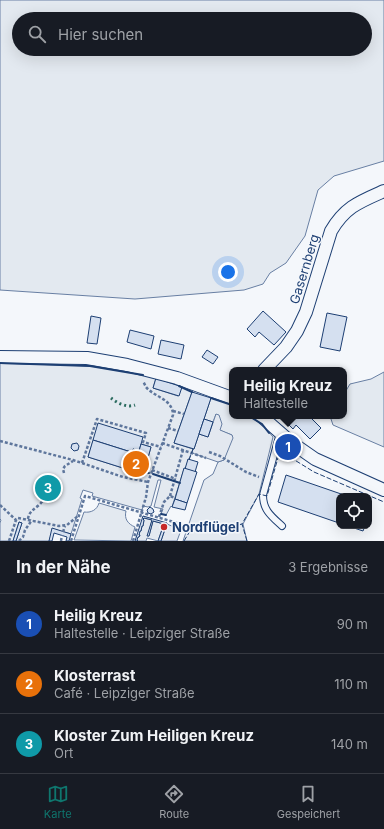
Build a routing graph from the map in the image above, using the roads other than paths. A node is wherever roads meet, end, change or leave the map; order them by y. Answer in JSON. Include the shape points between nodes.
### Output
{"nodes":[{"id":1,"x":384,"y":191,"type":"edge"},
{"id":2,"x":0,"y":357,"type":"edge"},
{"id":3,"x":267,"y":367,"type":"edge"},
{"id":4,"x":229,"y":397,"type":"edge"},
{"id":5,"x":264,"y":419,"type":"edge"},
{"id":6,"x":280,"y":433,"type":"junction"},
{"id":7,"x":384,"y":490,"type":"edge"},
{"id":8,"x":282,"y":526,"type":"dead end"}],
"edges":[{"from":1,"to":3,"type":"street","name":"Gasernberg","via":[[362,200],[337,220],[331,230],[306,312],[297,331]]},
{"from":2,"to":4,"type":"street","via":[[87,358],[177,378]]},
{"from":5,"to":6,"type":"street"},
{"from":6,"to":7,"type":"street","via":[[316,459]]},
{"from":6,"to":8,"type":"lane","via":[[263,494],[263,503],[269,514]]}]}
